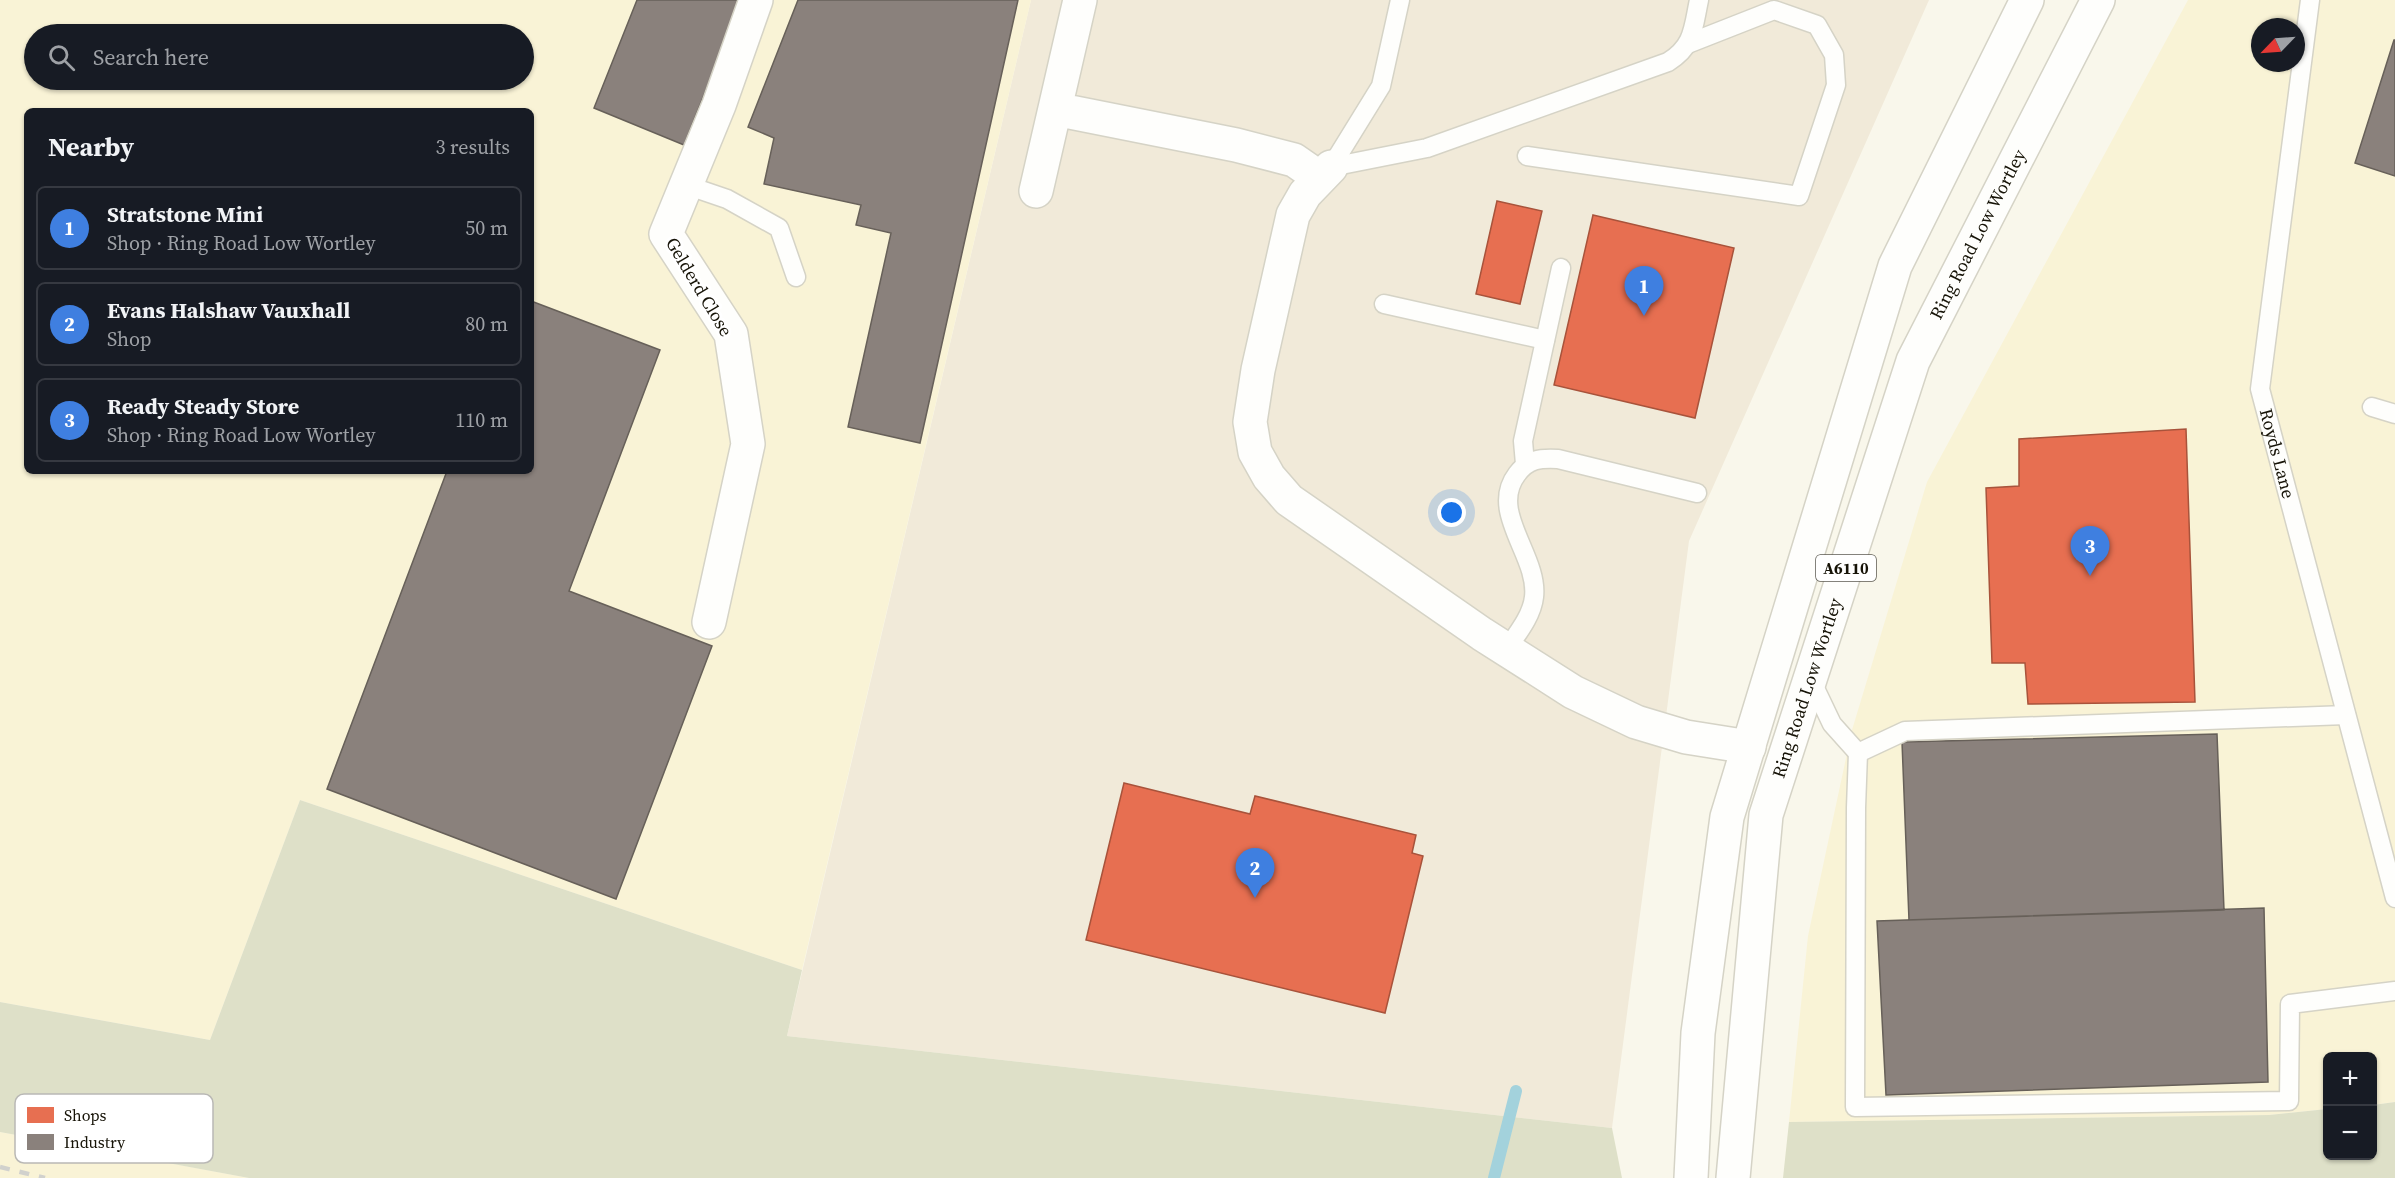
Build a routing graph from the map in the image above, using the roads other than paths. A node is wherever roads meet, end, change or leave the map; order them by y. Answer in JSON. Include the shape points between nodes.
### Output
{"nodes":[{"id":1,"x":756,"y":0,"type":"edge"},
{"id":2,"x":1080,"y":0,"type":"edge"},
{"id":3,"x":1400,"y":0,"type":"edge"},
{"id":4,"x":1699,"y":0,"type":"edge"},
{"id":5,"x":2028,"y":0,"type":"edge"},
{"id":6,"x":2098,"y":0,"type":"edge"},
{"id":7,"x":2310,"y":0,"type":"edge"},
{"id":8,"x":1690,"y":43,"type":"junction"},
{"id":9,"x":1055,"y":109,"type":"junction"},
{"id":10,"x":1527,"y":156,"type":"dead end"},
{"id":11,"x":1326,"y":172,"type":"junction"},
{"id":12,"x":686,"y":186,"type":"junction"},
{"id":13,"x":1036,"y":191,"type":"dead end"},
{"id":14,"x":1561,"y":268,"type":"dead end"},
{"id":15,"x":796,"y":277,"type":"dead end"},
{"id":16,"x":1384,"y":304,"type":"dead end"},
{"id":17,"x":1545,"y":340,"type":"junction"},
{"id":18,"x":2372,"y":407,"type":"dead end"},
{"id":19,"x":2395,"y":414,"type":"edge"},
{"id":20,"x":1524,"y":464,"type":"junction"},
{"id":21,"x":1697,"y":493,"type":"dead end"},
{"id":22,"x":709,"y":622,"type":"dead end"},
{"id":23,"x":1506,"y":650,"type":"junction"},
{"id":24,"x":1810,"y":679,"type":"junction"},
{"id":25,"x":2346,"y":715,"type":"junction"},
{"id":26,"x":1749,"y":747,"type":"junction"},
{"id":27,"x":1858,"y":753,"type":"junction"},
{"id":28,"x":2395,"y":898,"type":"edge"},
{"id":29,"x":2395,"y":991,"type":"edge"},
{"id":30,"x":1691,"y":1178,"type":"edge"},
{"id":31,"x":1733,"y":1178,"type":"edge"}],
"edges":[{"from":1,"to":12,"type":"main road","name":"Gelderd Close"},
{"from":2,"to":9,"type":"main road"},
{"from":3,"to":11,"type":"lane","via":[[1381,86]]},
{"from":4,"to":8,"type":"lane"},
{"from":5,"to":26,"type":"main road","name":"Ring Road Low Wortley","number":"A6110","via":[[1895,266]]},
{"from":6,"to":24,"type":"main road","name":"Ring Road Low Wortley","number":"A6110","via":[[1913,361]]},
{"from":7,"to":25,"type":"lane","name":"Royds Lane","via":[[2260,389]]},
{"from":8,"to":10,"type":"lane","via":[[1774,10],[1817,25],[1834,56],[1836,85],[1799,196]]},
{"from":8,"to":11,"type":"lane","via":[[1668,62],[1427,148]]},
{"from":9,"to":11,"type":"main road","via":[[1236,145]]},
{"from":9,"to":13,"type":"main road"},
{"from":11,"to":23,"type":"main road","via":[[1293,214],[1258,370],[1250,422],[1255,452],[1269,477],[1289,500]]},
{"from":12,"to":15,"type":"lane","via":[[727,199],[779,228]]},
{"from":12,"to":22,"type":"main road","name":"Gelderd Close","via":[[666,234],[732,334],[748,444]]},
{"from":14,"to":17,"type":"lane"},
{"from":16,"to":17,"type":"lane"},
{"from":17,"to":20,"type":"lane","via":[[1523,441]]},
{"from":18,"to":19,"type":"lane"},
{"from":20,"to":21,"type":"lane","via":[[1539,458],[1558,459]]},
{"from":20,"to":23,"type":"lane","via":[[1513,480],[1508,498],[1511,519],[1534,579],[1534,598],[1527,618]]},
{"from":23,"to":26,"type":"main road","via":[[1573,692],[1636,722],[1686,737]]},
{"from":24,"to":27,"type":"lane","via":[[1832,724]]},
{"from":24,"to":31,"type":"main road","name":"Ring Road Low Wortley","number":"A6110","via":[[1766,814]]},
{"from":25,"to":27,"type":"lane","via":[[1905,731]]},
{"from":25,"to":28,"type":"lane","name":"Royds Lane"},
{"from":26,"to":30,"type":"main road","name":"Ring Road Low Wortley","number":"A6110","via":[[1727,817],[1700,1021]]},
{"from":27,"to":29,"type":"lane","via":[[1855,1107],[2289,1101],[2290,1004]]}]}
